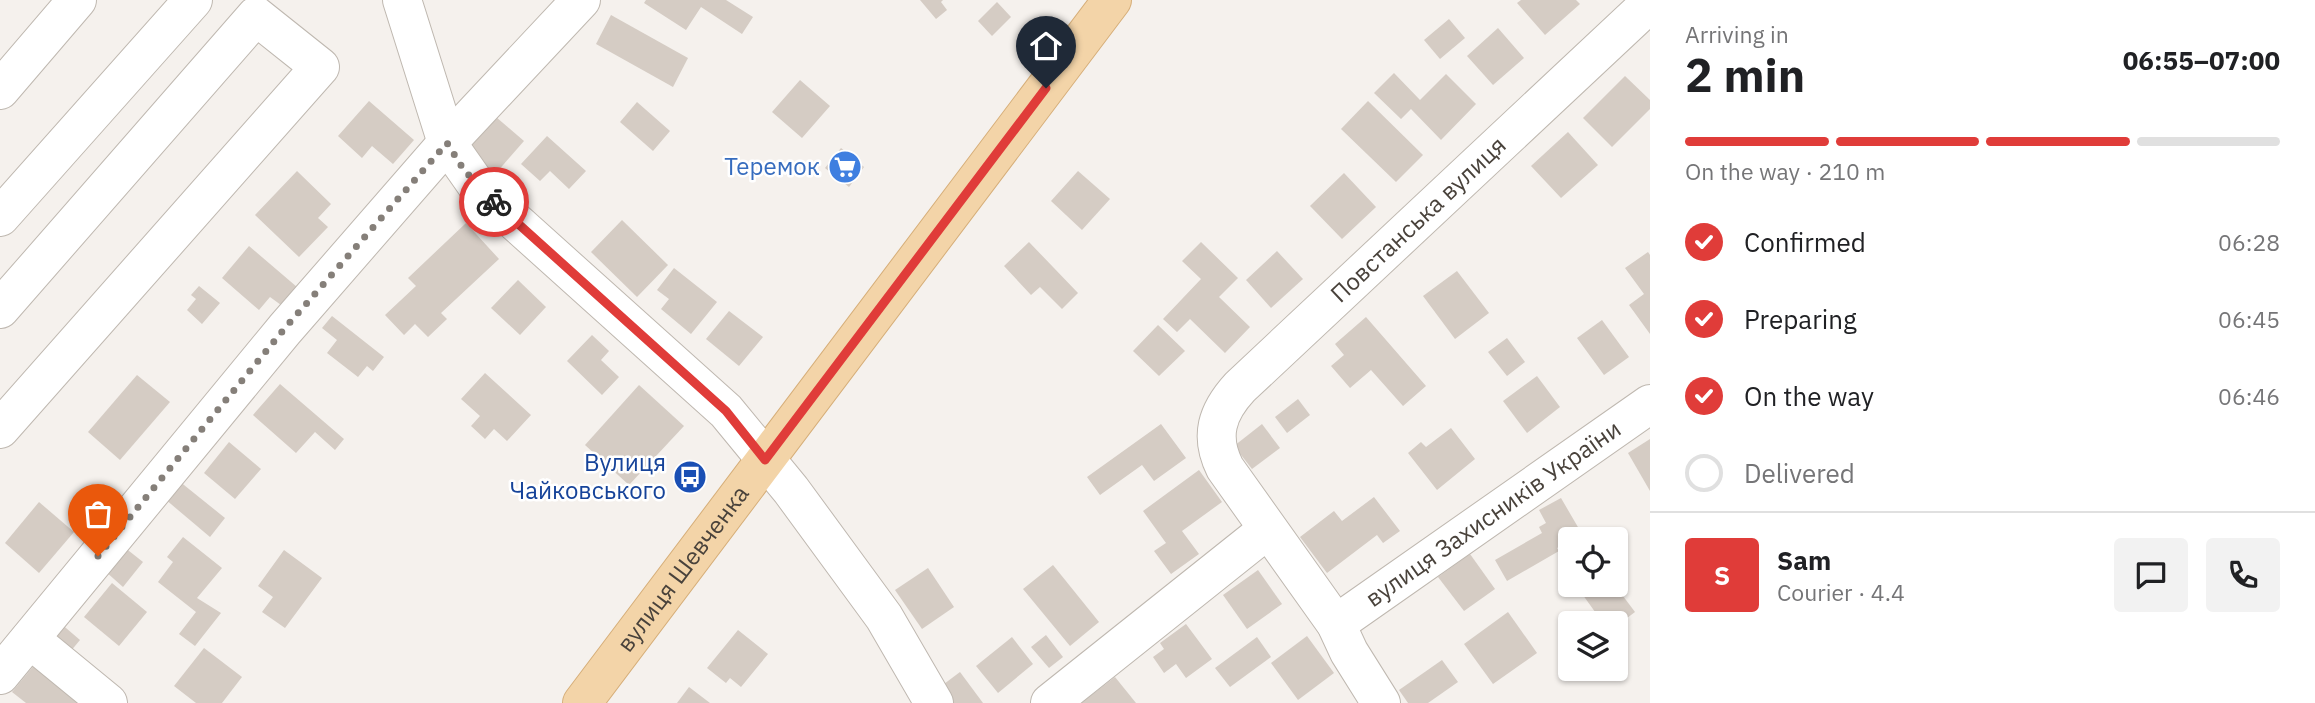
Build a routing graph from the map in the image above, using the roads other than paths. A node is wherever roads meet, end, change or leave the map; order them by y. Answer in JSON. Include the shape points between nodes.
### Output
{"nodes":[{"id":1,"x":77,"y":0,"type":"edge"},
{"id":2,"x":193,"y":0,"type":"edge"},
{"id":3,"x":402,"y":0,"type":"edge"},
{"id":4,"x":581,"y":0,"type":"edge"},
{"id":5,"x":1112,"y":0,"type":"edge"},
{"id":6,"x":1650,"y":4,"type":"edge"},
{"id":7,"x":0,"y":90,"type":"edge"},
{"id":8,"x":447,"y":143,"type":"junction"},
{"id":9,"x":0,"y":217,"type":"edge"},
{"id":10,"x":0,"y":309,"type":"edge"},
{"id":11,"x":1650,"y":404,"type":"edge"},
{"id":12,"x":0,"y":429,"type":"edge"},
{"id":13,"x":765,"y":460,"type":"junction"},
{"id":14,"x":1267,"y":530,"type":"junction"},
{"id":15,"x":1336,"y":624,"type":"junction"},
{"id":16,"x":30,"y":639,"type":"junction"},
{"id":17,"x":0,"y":676,"type":"edge"},
{"id":18,"x":592,"y":698,"type":"edge"},
{"id":19,"x":108,"y":703,"type":"edge"},
{"id":20,"x":934,"y":703,"type":"edge"},
{"id":21,"x":1050,"y":703,"type":"edge"},
{"id":22,"x":1381,"y":703,"type":"edge"}],
"edges":[{"from":1,"to":7,"type":"street"},
{"from":2,"to":9,"type":"street"},
{"from":3,"to":8,"type":"street"},
{"from":4,"to":8,"type":"street"},
{"from":5,"to":13,"type":"main road","name":"вулиця Шевченка"},
{"from":6,"to":14,"type":"street","name":"Повстанська вулиця","via":[[1240,387],[1219,416],[1216,451]]},
{"from":8,"to":13,"type":"street","via":[[480,190],[726,411]]},
{"from":8,"to":16,"type":"street","via":[[285,328]]},
{"from":10,"to":12,"type":"street","via":[[256,16],[320,67]]},
{"from":11,"to":15,"type":"street","name":"вулиця Захисників України"},
{"from":13,"to":18,"type":"main road","name":"вулиця Шевченка"},
{"from":13,"to":20,"type":"street","via":[[884,617]]},
{"from":14,"to":15,"type":"street"},
{"from":14,"to":21,"type":"street"},
{"from":15,"to":22,"type":"street"},
{"from":16,"to":17,"type":"street"},
{"from":16,"to":19,"type":"street"}]}
